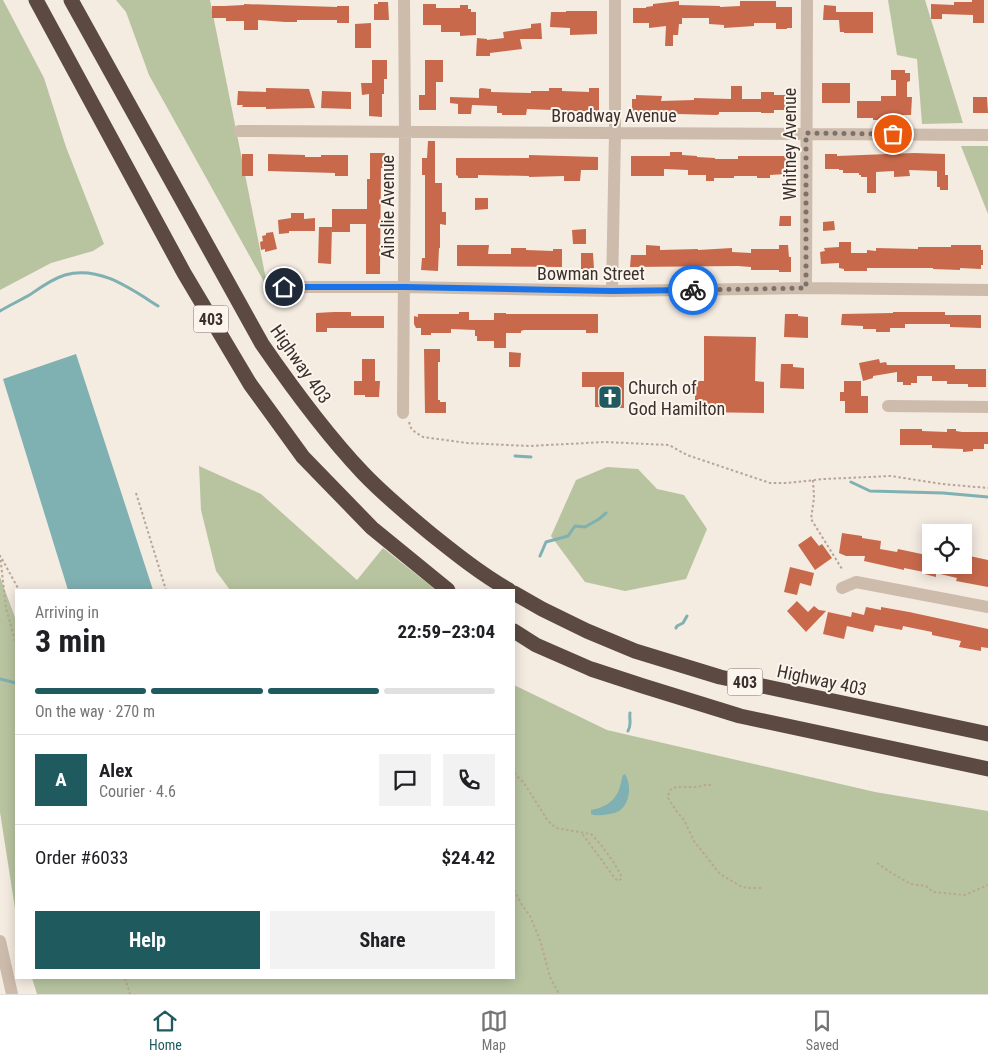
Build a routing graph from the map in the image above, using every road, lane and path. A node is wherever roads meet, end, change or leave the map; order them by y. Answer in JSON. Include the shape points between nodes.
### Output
{"nodes":[{"id":1,"x":36,"y":0,"type":"edge"},
{"id":2,"x":71,"y":0,"type":"edge"},
{"id":3,"x":404,"y":0,"type":"edge"},
{"id":4,"x":615,"y":0,"type":"edge"},
{"id":5,"x":808,"y":0,"type":"edge"},
{"id":6,"x":239,"y":131,"type":"dead end"},
{"id":7,"x":405,"y":131,"type":"junction"},
{"id":8,"x":615,"y":133,"type":"junction"},
{"id":9,"x":806,"y":133,"type":"junction"},
{"id":10,"x":988,"y":134,"type":"edge"},
{"id":11,"x":284,"y":287,"type":"dead end"},
{"id":12,"x":404,"y":287,"type":"junction"},
{"id":13,"x":806,"y":288,"type":"junction"},
{"id":14,"x":988,"y":290,"type":"edge"},
{"id":15,"x":612,"y":291,"type":"junction"},
{"id":16,"x":888,"y":406,"type":"dead end"},
{"id":17,"x":988,"y":407,"type":"edge"},
{"id":18,"x":406,"y":417,"type":"joint"},
{"id":19,"x":813,"y":480,"type":"junction"},
{"id":20,"x":988,"y":488,"type":"edge"},
{"id":21,"x":136,"y":493,"type":"dead end"},
{"id":22,"x":0,"y":556,"type":"edge"},
{"id":23,"x":842,"y":569,"type":"dead end"},
{"id":24,"x":842,"y":588,"type":"dead end"},
{"id":25,"x":17,"y":589,"type":"edge"},
{"id":26,"x":166,"y":589,"type":"edge"},
{"id":27,"x":447,"y":589,"type":"edge"},
{"id":28,"x":507,"y":589,"type":"edge"},
{"id":29,"x":515,"y":594,"type":"edge"},
{"id":30,"x":988,"y":607,"type":"edge"},
{"id":31,"x":515,"y":632,"type":"edge"},
{"id":32,"x":15,"y":640,"type":"edge"},
{"id":33,"x":988,"y":734,"type":"edge"},
{"id":34,"x":988,"y":768,"type":"edge"},
{"id":35,"x":515,"y":774,"type":"edge"},
{"id":36,"x":711,"y":786,"type":"dead end"},
{"id":37,"x":581,"y":832,"type":"junction"},
{"id":38,"x":877,"y":863,"type":"dead end"},
{"id":39,"x":988,"y":885,"type":"edge"},
{"id":40,"x":763,"y":888,"type":"dead end"},
{"id":41,"x":515,"y":892,"type":"edge"},
{"id":42,"x":0,"y":941,"type":"edge"},
{"id":43,"x":125,"y":979,"type":"edge"},
{"id":44,"x":11,"y":994,"type":"edge"},
{"id":45,"x":130,"y":994,"type":"edge"},
{"id":46,"x":559,"y":994,"type":"edge"}],
"edges":[{"from":1,"to":27,"type":"highway","number":"403","via":[[184,273],[250,384],[303,457],[372,528]]},
{"from":2,"to":28,"type":"highway","name":"Highway 403","number":"403","via":[[262,344],[293,389],[324,430],[388,497],[460,558]]},
{"from":3,"to":7,"type":"street","name":"Ainslie Avenue"},
{"from":4,"to":8,"type":"street"},
{"from":5,"to":9,"type":"street","name":"Whitney Avenue"},
{"from":6,"to":7,"type":"street","name":"Broadway Avenue"},
{"from":7,"to":8,"type":"street","name":"Broadway Avenue"},
{"from":7,"to":12,"type":"street","name":"Ainslie Avenue"},
{"from":8,"to":9,"type":"street","name":"Broadway Avenue"},
{"from":8,"to":15,"type":"street"},
{"from":9,"to":10,"type":"street","name":"Broadway Avenue"},
{"from":9,"to":13,"type":"street","name":"Whitney Avenue"},
{"from":11,"to":12,"type":"street","name":"Bowman Street"},
{"from":12,"to":15,"type":"street","name":"Bowman Street"},
{"from":12,"to":18,"type":"street","name":"Ainslie Avenue"},
{"from":13,"to":14,"type":"street","name":"Bowman Street"},
{"from":13,"to":15,"type":"street","name":"Bowman Street"},
{"from":16,"to":17,"type":"street"},
{"from":18,"to":19,"type":"path","via":[[411,428],[424,437],[529,446],[604,442],[669,444],[687,455],[770,483]]},
{"from":19,"to":20,"type":"path","via":[[891,476]]},
{"from":19,"to":23,"type":"path","via":[[812,519]]},
{"from":21,"to":26,"type":"path"},
{"from":22,"to":25,"type":"path"},
{"from":22,"to":32,"type":"path","via":[[6,608]]},
{"from":24,"to":30,"type":"street","via":[[856,582]]},
{"from":29,"to":33,"type":"highway","name":"Highway 403","number":"403","via":[[635,651],[720,677]]},
{"from":31,"to":34,"type":"highway","number":"403","via":[[536,645],[591,669],[740,716]]},
{"from":35,"to":37,"type":"path","via":[[552,825]]},
{"from":36,"to":40,"type":"path","via":[[676,787],[669,792],[668,798],[694,841],[720,874],[742,887]]},
{"from":37,"to":37,"type":"path","via":[[614,877],[618,881],[622,879],[602,846],[591,834]]},
{"from":38,"to":39,"type":"path","via":[[911,884],[926,886],[933,892],[965,895]]},
{"from":41,"to":46,"type":"path","via":[[530,916],[550,977]]},
{"from":42,"to":44,"type":"street"},
{"from":43,"to":45,"type":"path"}]}
